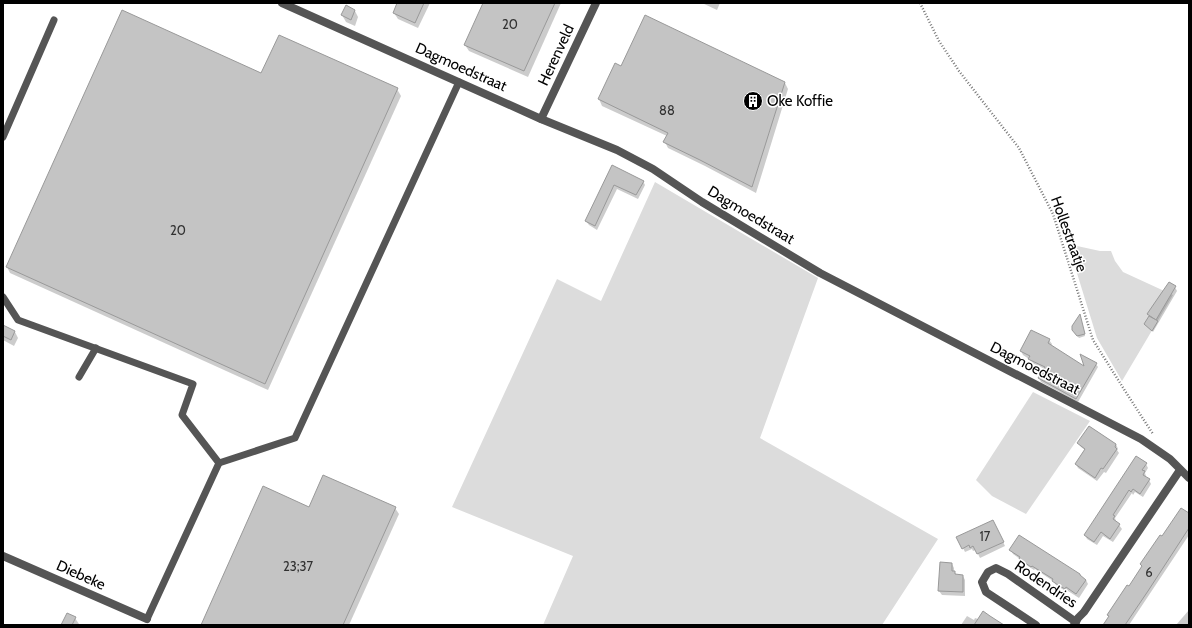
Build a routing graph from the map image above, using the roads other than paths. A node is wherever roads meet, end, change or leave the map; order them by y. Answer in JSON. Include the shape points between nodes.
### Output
{"nodes":[{"id":1,"x":282,"y":3,"type":"edge"},
{"id":2,"x":596,"y":3,"type":"edge"},
{"id":3,"x":54,"y":20,"type":"dead end"},
{"id":4,"x":459,"y":82,"type":"junction"},
{"id":5,"x":541,"y":119,"type":"junction"},
{"id":6,"x":3,"y":137,"type":"edge"},
{"id":7,"x":3,"y":297,"type":"edge"},
{"id":8,"x":96,"y":348,"type":"junction"},
{"id":9,"x":79,"y":377,"type":"dead end"},
{"id":10,"x":219,"y":464,"type":"junction"},
{"id":11,"x":1180,"y":470,"type":"junction"},
{"id":12,"x":1189,"y":478,"type":"edge"},
{"id":13,"x":3,"y":556,"type":"edge"},
{"id":14,"x":147,"y":619,"type":"joint"},
{"id":15,"x":1075,"y":623,"type":"edge"},
{"id":16,"x":1036,"y":625,"type":"edge"}],
"edges":[{"from":1,"to":4,"type":"street","name":"Dagmoedstraat"},
{"from":2,"to":5,"type":"street","name":"Herenveld"},
{"from":3,"to":6,"type":"lane"},
{"from":4,"to":5,"type":"street","name":"Dagmoedstraat"},
{"from":4,"to":10,"type":"lane","via":[[294,438]]},
{"from":5,"to":11,"type":"street","name":"Dagmoedstraat","via":[[617,150],[647,166],[820,273],[1141,439],[1170,459]]},
{"from":7,"to":8,"type":"lane","via":[[18,320]]},
{"from":8,"to":9,"type":"lane"},
{"from":8,"to":10,"type":"lane","via":[[193,384],[182,415]]},
{"from":10,"to":14,"type":"lane"},
{"from":11,"to":12,"type":"street","name":"Dagmoedstraat"},
{"from":11,"to":15,"type":"street","name":"Rodendries"},
{"from":13,"to":14,"type":"street","name":"Diebeke"},
{"from":15,"to":16,"type":"street","name":"Rodendries","via":[[1008,574],[996,568],[988,572],[982,582],[986,592]]}]}
